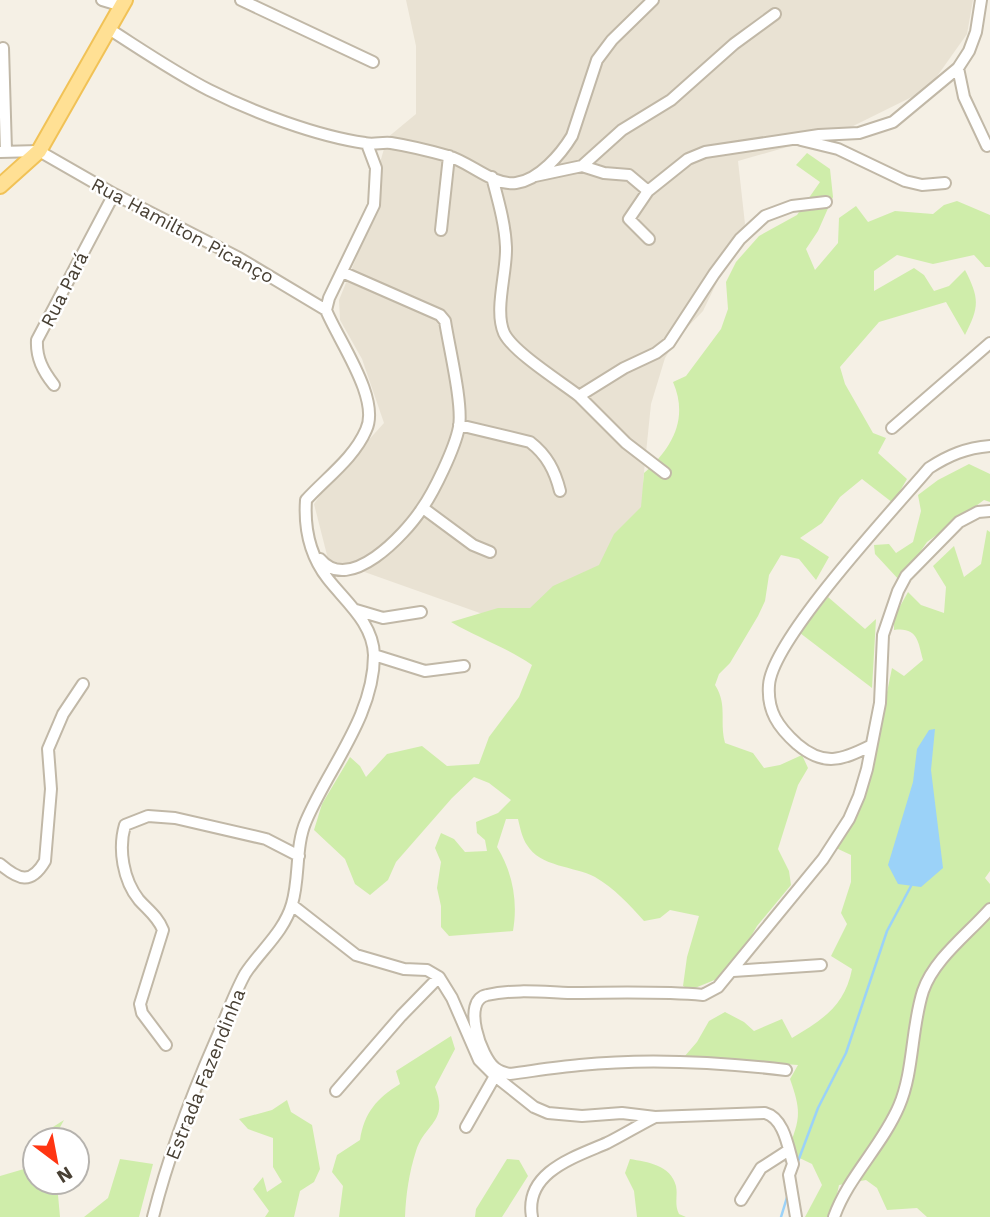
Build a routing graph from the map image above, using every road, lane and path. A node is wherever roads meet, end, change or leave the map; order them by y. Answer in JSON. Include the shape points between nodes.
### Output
{"nodes":[{"id":1,"x":102,"y":0,"type":"edge"},
{"id":2,"x":241,"y":0,"type":"edge"},
{"id":3,"x":653,"y":0,"type":"edge"},
{"id":4,"x":981,"y":0,"type":"edge"},
{"id":5,"x":124,"y":3,"type":"edge"},
{"id":6,"x":775,"y":14,"type":"dead end"},
{"id":7,"x":109,"y":29,"type":"junction"},
{"id":8,"x":3,"y":48,"type":"dead end"},
{"id":9,"x":373,"y":62,"type":"dead end"},
{"id":10,"x":957,"y":68,"type":"junction"},
{"id":11,"x":799,"y":140,"type":"junction"},
{"id":12,"x":367,"y":144,"type":"junction"},
{"id":13,"x":987,"y":146,"type":"dead end"},
{"id":14,"x":3,"y":151,"type":"edge"},
{"id":15,"x":39,"y":151,"type":"junction"},
{"id":16,"x":449,"y":156,"type":"junction"},
{"id":17,"x":582,"y":166,"type":"junction"},
{"id":18,"x":535,"y":176,"type":"junction"},
{"id":19,"x":492,"y":177,"type":"junction"},
{"id":20,"x":2,"y":182,"type":"edge"},
{"id":21,"x":945,"y":183,"type":"dead end"},
{"id":22,"x":648,"y":191,"type":"junction"},
{"id":23,"x":114,"y":194,"type":"junction"},
{"id":24,"x":826,"y":202,"type":"dead end"},
{"id":25,"x":441,"y":230,"type":"dead end"},
{"id":26,"x":649,"y":239,"type":"dead end"},
{"id":27,"x":342,"y":272,"type":"junction"},
{"id":28,"x":326,"y":310,"type":"junction"},
{"id":29,"x":990,"y":343,"type":"edge"},
{"id":30,"x":54,"y":385,"type":"dead end"},
{"id":31,"x":579,"y":396,"type":"junction"},
{"id":32,"x":459,"y":425,"type":"junction"},
{"id":33,"x":892,"y":428,"type":"dead end"},
{"id":34,"x":990,"y":446,"type":"edge"},
{"id":35,"x":665,"y":473,"type":"dead end"},
{"id":36,"x":560,"y":491,"type":"dead end"},
{"id":37,"x":423,"y":508,"type":"junction"},
{"id":38,"x":990,"y":511,"type":"edge"},
{"id":39,"x":305,"y":517,"type":"junction"},
{"id":40,"x":490,"y":552,"type":"dead end"},
{"id":41,"x":356,"y":610,"type":"junction"},
{"id":42,"x":421,"y":612,"type":"dead end"},
{"id":43,"x":374,"y":655,"type":"junction"},
{"id":44,"x":464,"y":666,"type":"dead end"},
{"id":45,"x":83,"y":684,"type":"dead end"},
{"id":46,"x":870,"y":746,"type":"junction"},
{"id":47,"x":299,"y":856,"type":"junction"},
{"id":48,"x":0,"y":864,"type":"edge"},
{"id":49,"x":292,"y":905,"type":"junction"},
{"id":50,"x":990,"y":909,"type":"edge"},
{"id":51,"x":821,"y":965,"type":"dead end"},
{"id":52,"x":733,"y":971,"type":"junction"},
{"id":53,"x":439,"y":977,"type":"junction"},
{"id":54,"x":166,"y":1045,"type":"dead end"},
{"id":55,"x":786,"y":1070,"type":"dead end"},
{"id":56,"x":495,"y":1076,"type":"junction"},
{"id":57,"x":335,"y":1091,"type":"dead end"},
{"id":58,"x":655,"y":1117,"type":"junction"},
{"id":59,"x":466,"y":1127,"type":"dead end"},
{"id":60,"x":789,"y":1150,"type":"junction"},
{"id":61,"x":741,"y":1200,"type":"dead end"},
{"id":62,"x":153,"y":1217,"type":"edge"},
{"id":63,"x":532,"y":1217,"type":"edge"},
{"id":64,"x":796,"y":1217,"type":"edge"},
{"id":65,"x":834,"y":1217,"type":"edge"}],
"edges":[{"from":1,"to":5,"type":"street"},
{"from":2,"to":9,"type":"street"},
{"from":3,"to":18,"type":"street","via":[[597,60],[572,136]]},
{"from":4,"to":10,"type":"street","via":[[969,51]]},
{"from":5,"to":7,"type":"main road"},
{"from":6,"to":17,"type":"street","via":[[661,108],[622,130]]},
{"from":7,"to":12,"type":"street","via":[[208,90],[299,126]]},
{"from":7,"to":15,"type":"main road"},
{"from":8,"to":14,"type":"street"},
{"from":10,"to":11,"type":"street","via":[[892,122],[859,133]]},
{"from":10,"to":13,"type":"street","via":[[964,97]]},
{"from":11,"to":21,"type":"street","via":[[838,149],[905,181]]},
{"from":11,"to":22,"type":"street","via":[[705,152],[688,159]]},
{"from":12,"to":16,"type":"street","via":[[393,144]]},
{"from":12,"to":27,"type":"street","via":[[376,169],[374,205]]},
{"from":14,"to":15,"type":"street"},
{"from":15,"to":20,"type":"main road"},
{"from":15,"to":23,"type":"street","name":"Rua Hamilton Picanço"},
{"from":16,"to":19,"type":"street"},
{"from":16,"to":25,"type":"street"},
{"from":17,"to":18,"type":"street"},
{"from":17,"to":22,"type":"street","via":[[629,175]]},
{"from":18,"to":19,"type":"street","via":[[511,183]]},
{"from":19,"to":31,"type":"street","via":[[506,248],[500,320],[505,334]]},
{"from":22,"to":26,"type":"street","via":[[629,219]]},
{"from":23,"to":28,"type":"street","name":"Rua Hamilton Picanço","via":[[239,258]]},
{"from":23,"to":30,"type":"street","name":"Rua Pará","via":[[37,340],[36,354]]},
{"from":24,"to":31,"type":"street","via":[[792,206],[765,216],[740,239],[669,342]]},
{"from":27,"to":28,"type":"street"},
{"from":27,"to":32,"type":"street","via":[[445,321]]},
{"from":28,"to":39,"type":"street","via":[[361,383],[370,416],[358,443],[306,500]]},
{"from":29,"to":33,"type":"street"},
{"from":31,"to":35,"type":"street","via":[[626,443]]},
{"from":32,"to":36,"type":"street","via":[[530,442],[549,461]]},
{"from":32,"to":37,"type":"street"},
{"from":34,"to":46,"type":"street","via":[[970,447],[929,468],[795,629],[772,670],[769,705],[777,724],[798,745],[834,760]]},
{"from":37,"to":39,"type":"street","via":[[396,541],[351,569],[335,570],[321,560]]},
{"from":37,"to":40,"type":"street"},
{"from":38,"to":46,"type":"street","via":[[959,522],[906,576],[898,591],[883,635],[880,703]]},
{"from":39,"to":41,"type":"street","via":[[315,558]]},
{"from":41,"to":42,"type":"street","via":[[383,618]]},
{"from":41,"to":43,"type":"street"},
{"from":43,"to":44,"type":"street","via":[[425,671]]},
{"from":43,"to":47,"type":"street","name":"Estrada Fazendinha","via":[[364,709],[305,824]]},
{"from":45,"to":48,"type":"street","via":[[48,749],[51,789],[45,861],[39,872],[22,878]]},
{"from":46,"to":52,"type":"street","via":[[862,787],[849,819]]},
{"from":47,"to":49,"type":"street","name":"Estrada Fazendinha"},
{"from":47,"to":54,"type":"street","via":[[266,839],[175,818],[148,816],[125,825],[126,882],[163,930],[140,1004]]},
{"from":49,"to":53,"type":"street","via":[[356,955],[404,969],[427,970]]},
{"from":49,"to":62,"type":"street","name":"Estrada Fazendinha","via":[[235,995],[180,1129]]},
{"from":50,"to":65,"type":"street","via":[[939,964],[923,991],[899,1106]]},
{"from":51,"to":52,"type":"street"},
{"from":52,"to":55,"type":"street","via":[[703,995],[485,995],[473,1006],[474,1015],[486,1059],[501,1073],[660,1062]]},
{"from":53,"to":56,"type":"street","via":[[479,1060]]},
{"from":53,"to":57,"type":"street"},
{"from":56,"to":58,"type":"street","via":[[548,1113]]},
{"from":56,"to":59,"type":"street"},
{"from":58,"to":60,"type":"street","via":[[765,1113],[779,1123]]},
{"from":58,"to":63,"type":"street","via":[[555,1168],[538,1184]]},
{"from":60,"to":61,"type":"street","via":[[761,1168]]},
{"from":60,"to":64,"type":"street"}]}
